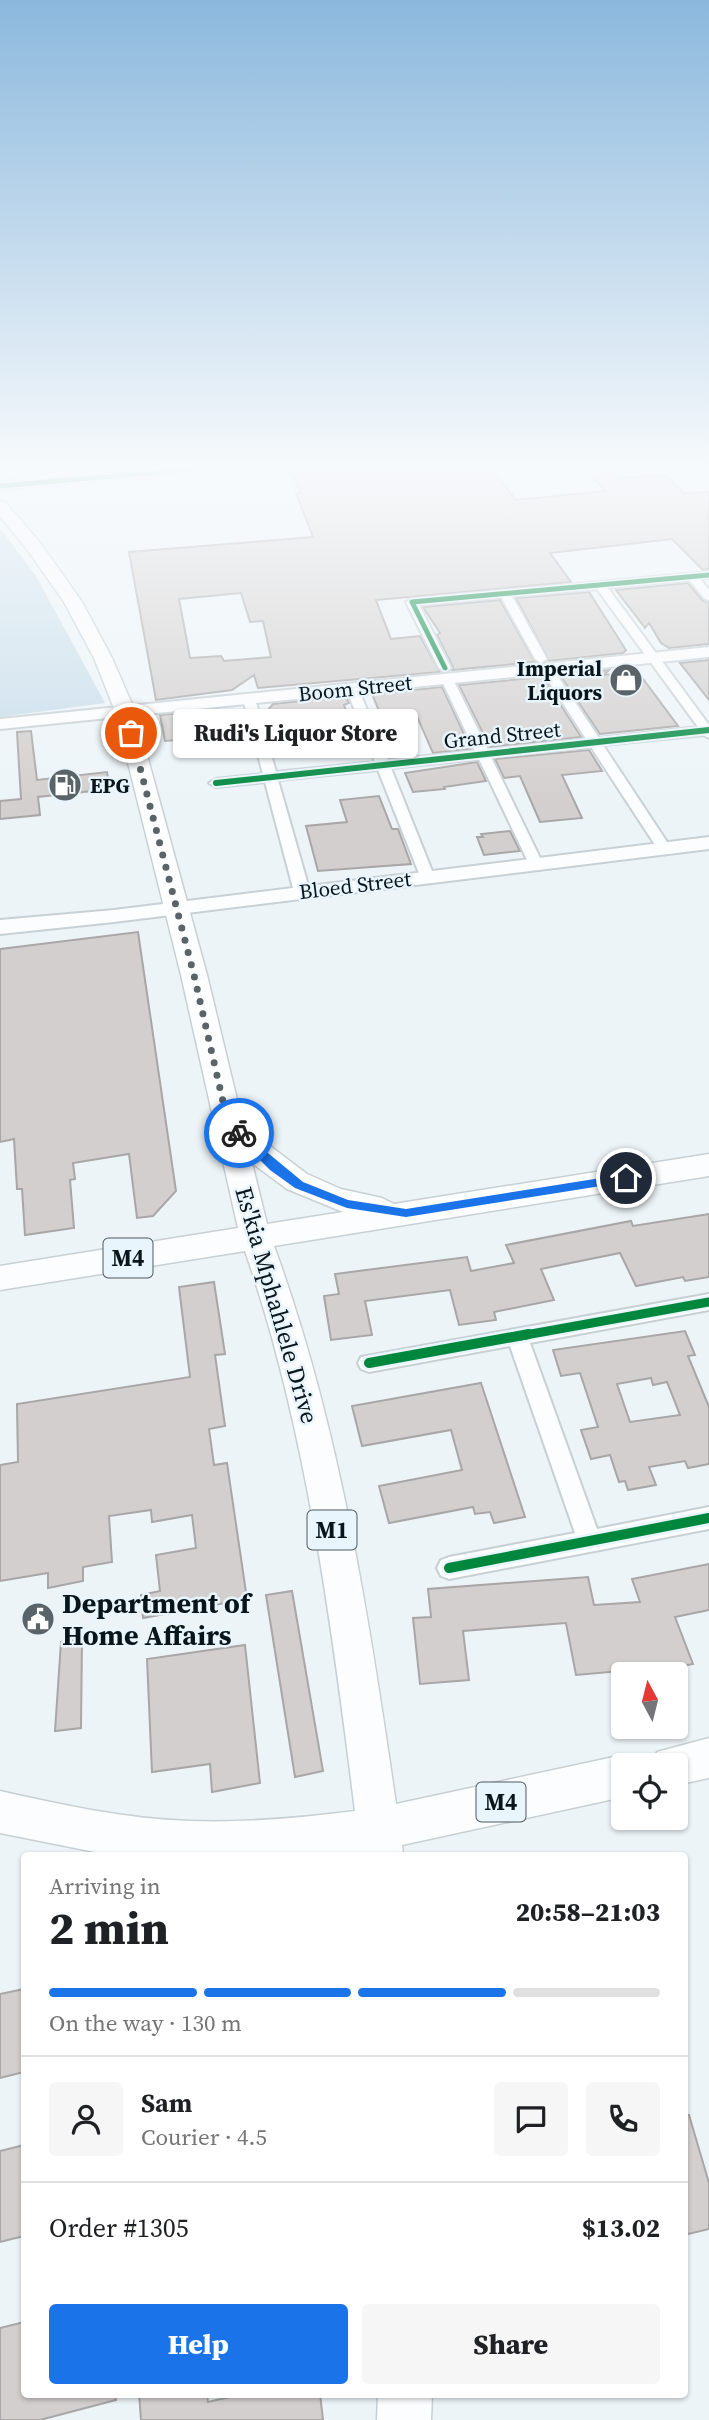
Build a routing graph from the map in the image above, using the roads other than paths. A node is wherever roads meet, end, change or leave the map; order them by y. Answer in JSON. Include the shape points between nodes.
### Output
{"nodes":[{"id":1,"x":57,"y":580,"type":"edge"},
{"id":2,"x":651,"y":580,"type":"edge"},
{"id":3,"x":694,"y":580,"type":"edge"},
{"id":4,"x":600,"y":585,"type":"junction"},
{"id":5,"x":505,"y":594,"type":"junction"},
{"id":6,"x":709,"y":597,"type":"edge"},
{"id":7,"x":709,"y":652,"type":"edge"},
{"id":8,"x":653,"y":658,"type":"junction"},
{"id":9,"x":544,"y":664,"type":"junction"},
{"id":10,"x":446,"y":673,"type":"junction"},
{"id":11,"x":352,"y":688,"type":"junction"},
{"id":12,"x":250,"y":699,"type":"junction"},
{"id":13,"x":125,"y":711,"type":"junction"},
{"id":14,"x":0,"y":724,"type":"edge"},
{"id":15,"x":708,"y":732,"type":"edge"},
{"id":16,"x":595,"y":742,"type":"junction"},
{"id":17,"x":483,"y":754,"type":"junction"},
{"id":18,"x":383,"y":765,"type":"junction"},
{"id":19,"x":271,"y":777,"type":"junction"},
{"id":20,"x":216,"y":783,"type":"dead end"},
{"id":21,"x":709,"y":843,"type":"edge"},
{"id":22,"x":664,"y":848,"type":"junction"},
{"id":23,"x":536,"y":864,"type":"junction"},
{"id":24,"x":427,"y":876,"type":"junction"},
{"id":25,"x":302,"y":892,"type":"junction"},
{"id":26,"x":176,"y":908,"type":"junction"},
{"id":27,"x":0,"y":927,"type":"edge"},
{"id":28,"x":227,"y":1119,"type":"junction"},
{"id":29,"x":709,"y":1165,"type":"edge"},
{"id":30,"x":406,"y":1213,"type":"junction"},
{"id":31,"x":255,"y":1237,"type":"junction"},
{"id":32,"x":0,"y":1278,"type":"edge"},
{"id":33,"x":709,"y":1302,"type":"edge"},
{"id":34,"x":517,"y":1337,"type":"junction"},
{"id":35,"x":369,"y":1363,"type":"dead end"},
{"id":36,"x":709,"y":1518,"type":"edge"},
{"id":37,"x":590,"y":1541,"type":"junction"},
{"id":38,"x":450,"y":1568,"type":"dead end"},
{"id":39,"x":709,"y":1758,"type":"edge"},
{"id":40,"x":688,"y":1762,"type":"edge"},
{"id":41,"x":611,"y":1779,"type":"edge"},
{"id":42,"x":0,"y":1812,"type":"edge"},
{"id":43,"x":380,"y":1842,"type":"edge"},
{"id":44,"x":405,"y":2398,"type":"edge"},
{"id":45,"x":404,"y":2420,"type":"edge"}],
"edges":[{"from":1,"to":13,"type":"main road","name":"Es'kia Mphahlele Drive","number":"M1","via":[[103,658]]},
{"from":2,"to":4,"type":"street"},
{"from":3,"to":6,"type":"street"},
{"from":4,"to":5,"type":"street"},
{"from":4,"to":8,"type":"street"},
{"from":5,"to":9,"type":"street"},
{"from":5,"to":10,"type":"street","via":[[412,602]]},
{"from":7,"to":8,"type":"main road","name":"Boom Street"},
{"from":8,"to":9,"type":"main road","name":"Boom Street"},
{"from":8,"to":15,"type":"street"},
{"from":9,"to":10,"type":"main road","name":"Boom Street"},
{"from":9,"to":16,"type":"street"},
{"from":10,"to":11,"type":"main road","name":"Boom Street"},
{"from":10,"to":17,"type":"street"},
{"from":11,"to":12,"type":"main road","name":"Boom Street"},
{"from":11,"to":18,"type":"street"},
{"from":12,"to":13,"type":"main road","name":"Boom Street"},
{"from":12,"to":19,"type":"street"},
{"from":13,"to":14,"type":"main road","name":"Boom Street"},
{"from":13,"to":26,"type":"main road","name":"Es'kia Mphahlele Drive","number":"M1"},
{"from":15,"to":16,"type":"street","name":"Grand Street"},
{"from":16,"to":17,"type":"street","name":"Grand Street"},
{"from":16,"to":22,"type":"street"},
{"from":17,"to":18,"type":"street","name":"Grand Street"},
{"from":17,"to":23,"type":"street"},
{"from":18,"to":19,"type":"street","name":"Grand Street"},
{"from":18,"to":24,"type":"street"},
{"from":19,"to":20,"type":"street","name":"Grand Street"},
{"from":19,"to":25,"type":"street"},
{"from":21,"to":22,"type":"main road","name":"Bloed Street"},
{"from":22,"to":23,"type":"main road","name":"Bloed Street"},
{"from":23,"to":24,"type":"main road","name":"Bloed Street"},
{"from":24,"to":25,"type":"main road","name":"Bloed Street"},
{"from":25,"to":26,"type":"main road","name":"Bloed Street"},
{"from":26,"to":27,"type":"main road","name":"Bloed Street"},
{"from":26,"to":28,"type":"main road","name":"Es'kia Mphahlele Drive","number":"M1"},
{"from":28,"to":30,"type":"main road","via":[[274,1167],[299,1185],[347,1204]]},
{"from":28,"to":31,"type":"main road","name":"Es'kia Mphahlele Drive","number":"M1"},
{"from":29,"to":30,"type":"main road","number":"M4"},
{"from":30,"to":31,"type":"main road","number":"M4"},
{"from":31,"to":32,"type":"main road","number":"M4"},
{"from":31,"to":43,"type":"main road","name":"Es'kia Mphahlele Drive","number":"M1","via":[[313,1435],[358,1677]]},
{"from":33,"to":34,"type":"street"},
{"from":34,"to":35,"type":"street"},
{"from":34,"to":37,"type":"street"},
{"from":36,"to":37,"type":"street"},
{"from":37,"to":38,"type":"street"},
{"from":39,"to":40,"type":"main road"},
{"from":41,"to":43,"type":"main road","number":"M4"},
{"from":42,"to":43,"type":"main road","number":"M4","via":[[130,1837],[215,1843]]},
{"from":44,"to":45,"type":"main road"}]}
